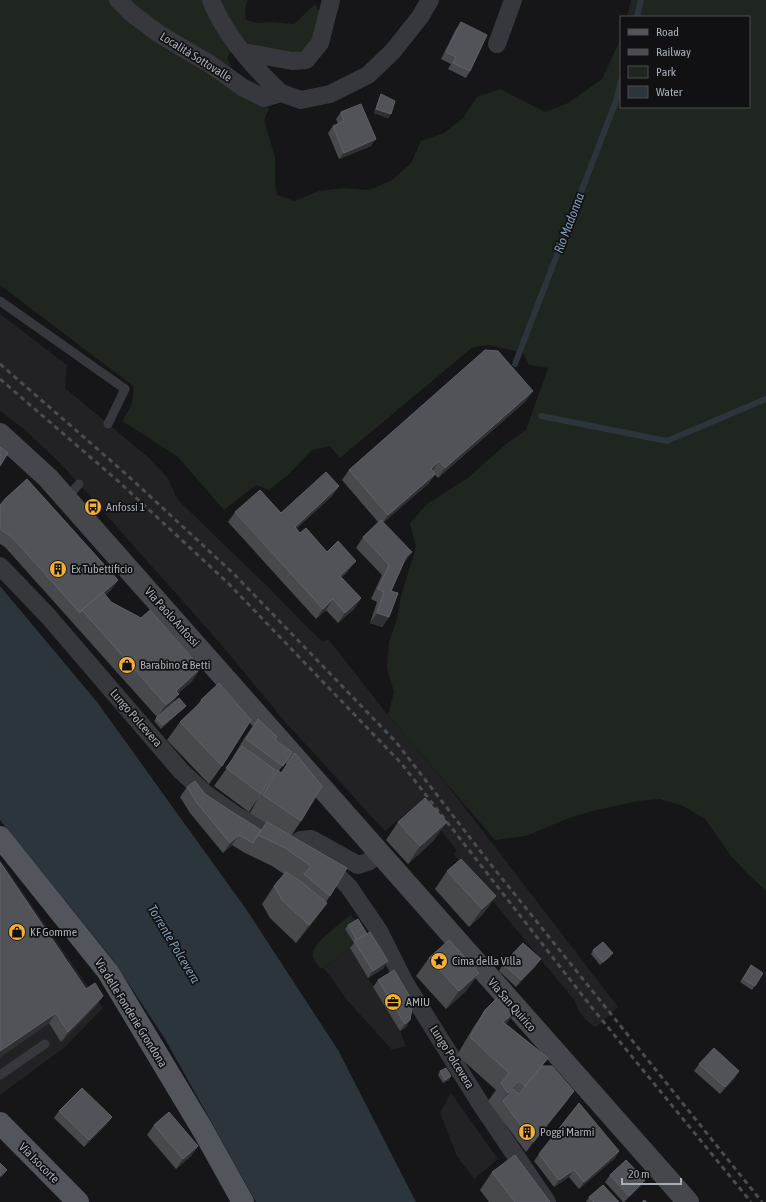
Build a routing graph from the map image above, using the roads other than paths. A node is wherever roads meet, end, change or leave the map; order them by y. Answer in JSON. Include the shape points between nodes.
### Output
{"nodes":[{"id":1,"x":118,"y":0,"type":"edge"},
{"id":2,"x":211,"y":0,"type":"edge"},
{"id":3,"x":331,"y":0,"type":"edge"},
{"id":4,"x":430,"y":0,"type":"edge"},
{"id":5,"x":513,"y":0,"type":"edge"},
{"id":6,"x":497,"y":44,"type":"dead end"},
{"id":7,"x":243,"y":52,"type":"junction"},
{"id":8,"x":281,"y":94,"type":"junction"},
{"id":9,"x":0,"y":301,"type":"edge"},
{"id":10,"x":108,"y":424,"type":"dead end"},
{"id":11,"x":0,"y":434,"type":"edge"},
{"id":12,"x":0,"y":566,"type":"edge"},
{"id":13,"x":339,"y":806,"type":"joint"},
{"id":14,"x":0,"y":837,"type":"edge"},
{"id":15,"x":293,"y":845,"type":"junction"},
{"id":16,"x":380,"y":853,"type":"junction"},
{"id":17,"x":45,"y":1044,"type":"dead end"},
{"id":18,"x":0,"y":1075,"type":"edge"},
{"id":19,"x":0,"y":1123,"type":"edge"},
{"id":20,"x":78,"y":1202,"type":"edge"},
{"id":21,"x":243,"y":1202,"type":"edge"},
{"id":22,"x":547,"y":1202,"type":"edge"},
{"id":23,"x":688,"y":1202,"type":"edge"}],
"edges":[{"from":1,"to":8,"type":"street","name":"Località Sottovalle","via":[[159,34],[210,64],[242,87],[264,98]]},
{"from":2,"to":7,"type":"street","name":"Località Sottovalle","via":[[217,16]]},
{"from":3,"to":7,"type":"street","via":[[320,43],[306,60],[292,61]]},
{"from":4,"to":8,"type":"street","name":"Località Sottovalle","via":[[393,51],[368,75],[330,94],[301,100]]},
{"from":5,"to":6,"type":"street"},
{"from":7,"to":8,"type":"street","name":"Località Sottovalle","via":[[261,75]]},
{"from":9,"to":10,"type":"lane","via":[[125,389]]},
{"from":11,"to":13,"type":"main road","name":"Via Paolo Anfossi","via":[[48,478],[73,492]]},
{"from":12,"to":15,"type":"street","name":"Lungo Polcevera","via":[[48,616],[181,771],[206,794],[237,816]]},
{"from":13,"to":16,"type":"main road","name":"Via San Quirico"},
{"from":14,"to":21,"type":"main road","name":"Via delle Fonderie Grondona","via":[[108,972]]},
{"from":15,"to":16,"type":"street","via":[[301,840],[311,839],[358,866]]},
{"from":15,"to":22,"type":"street","name":"Lungo Polcevera","via":[[327,865],[349,887],[379,931],[405,983],[480,1103]]},
{"from":16,"to":23,"type":"main road","name":"Via San Quirico"},
{"from":17,"to":18,"type":"lane"},
{"from":19,"to":20,"type":"main road","name":"Via Isocorte"}]}
